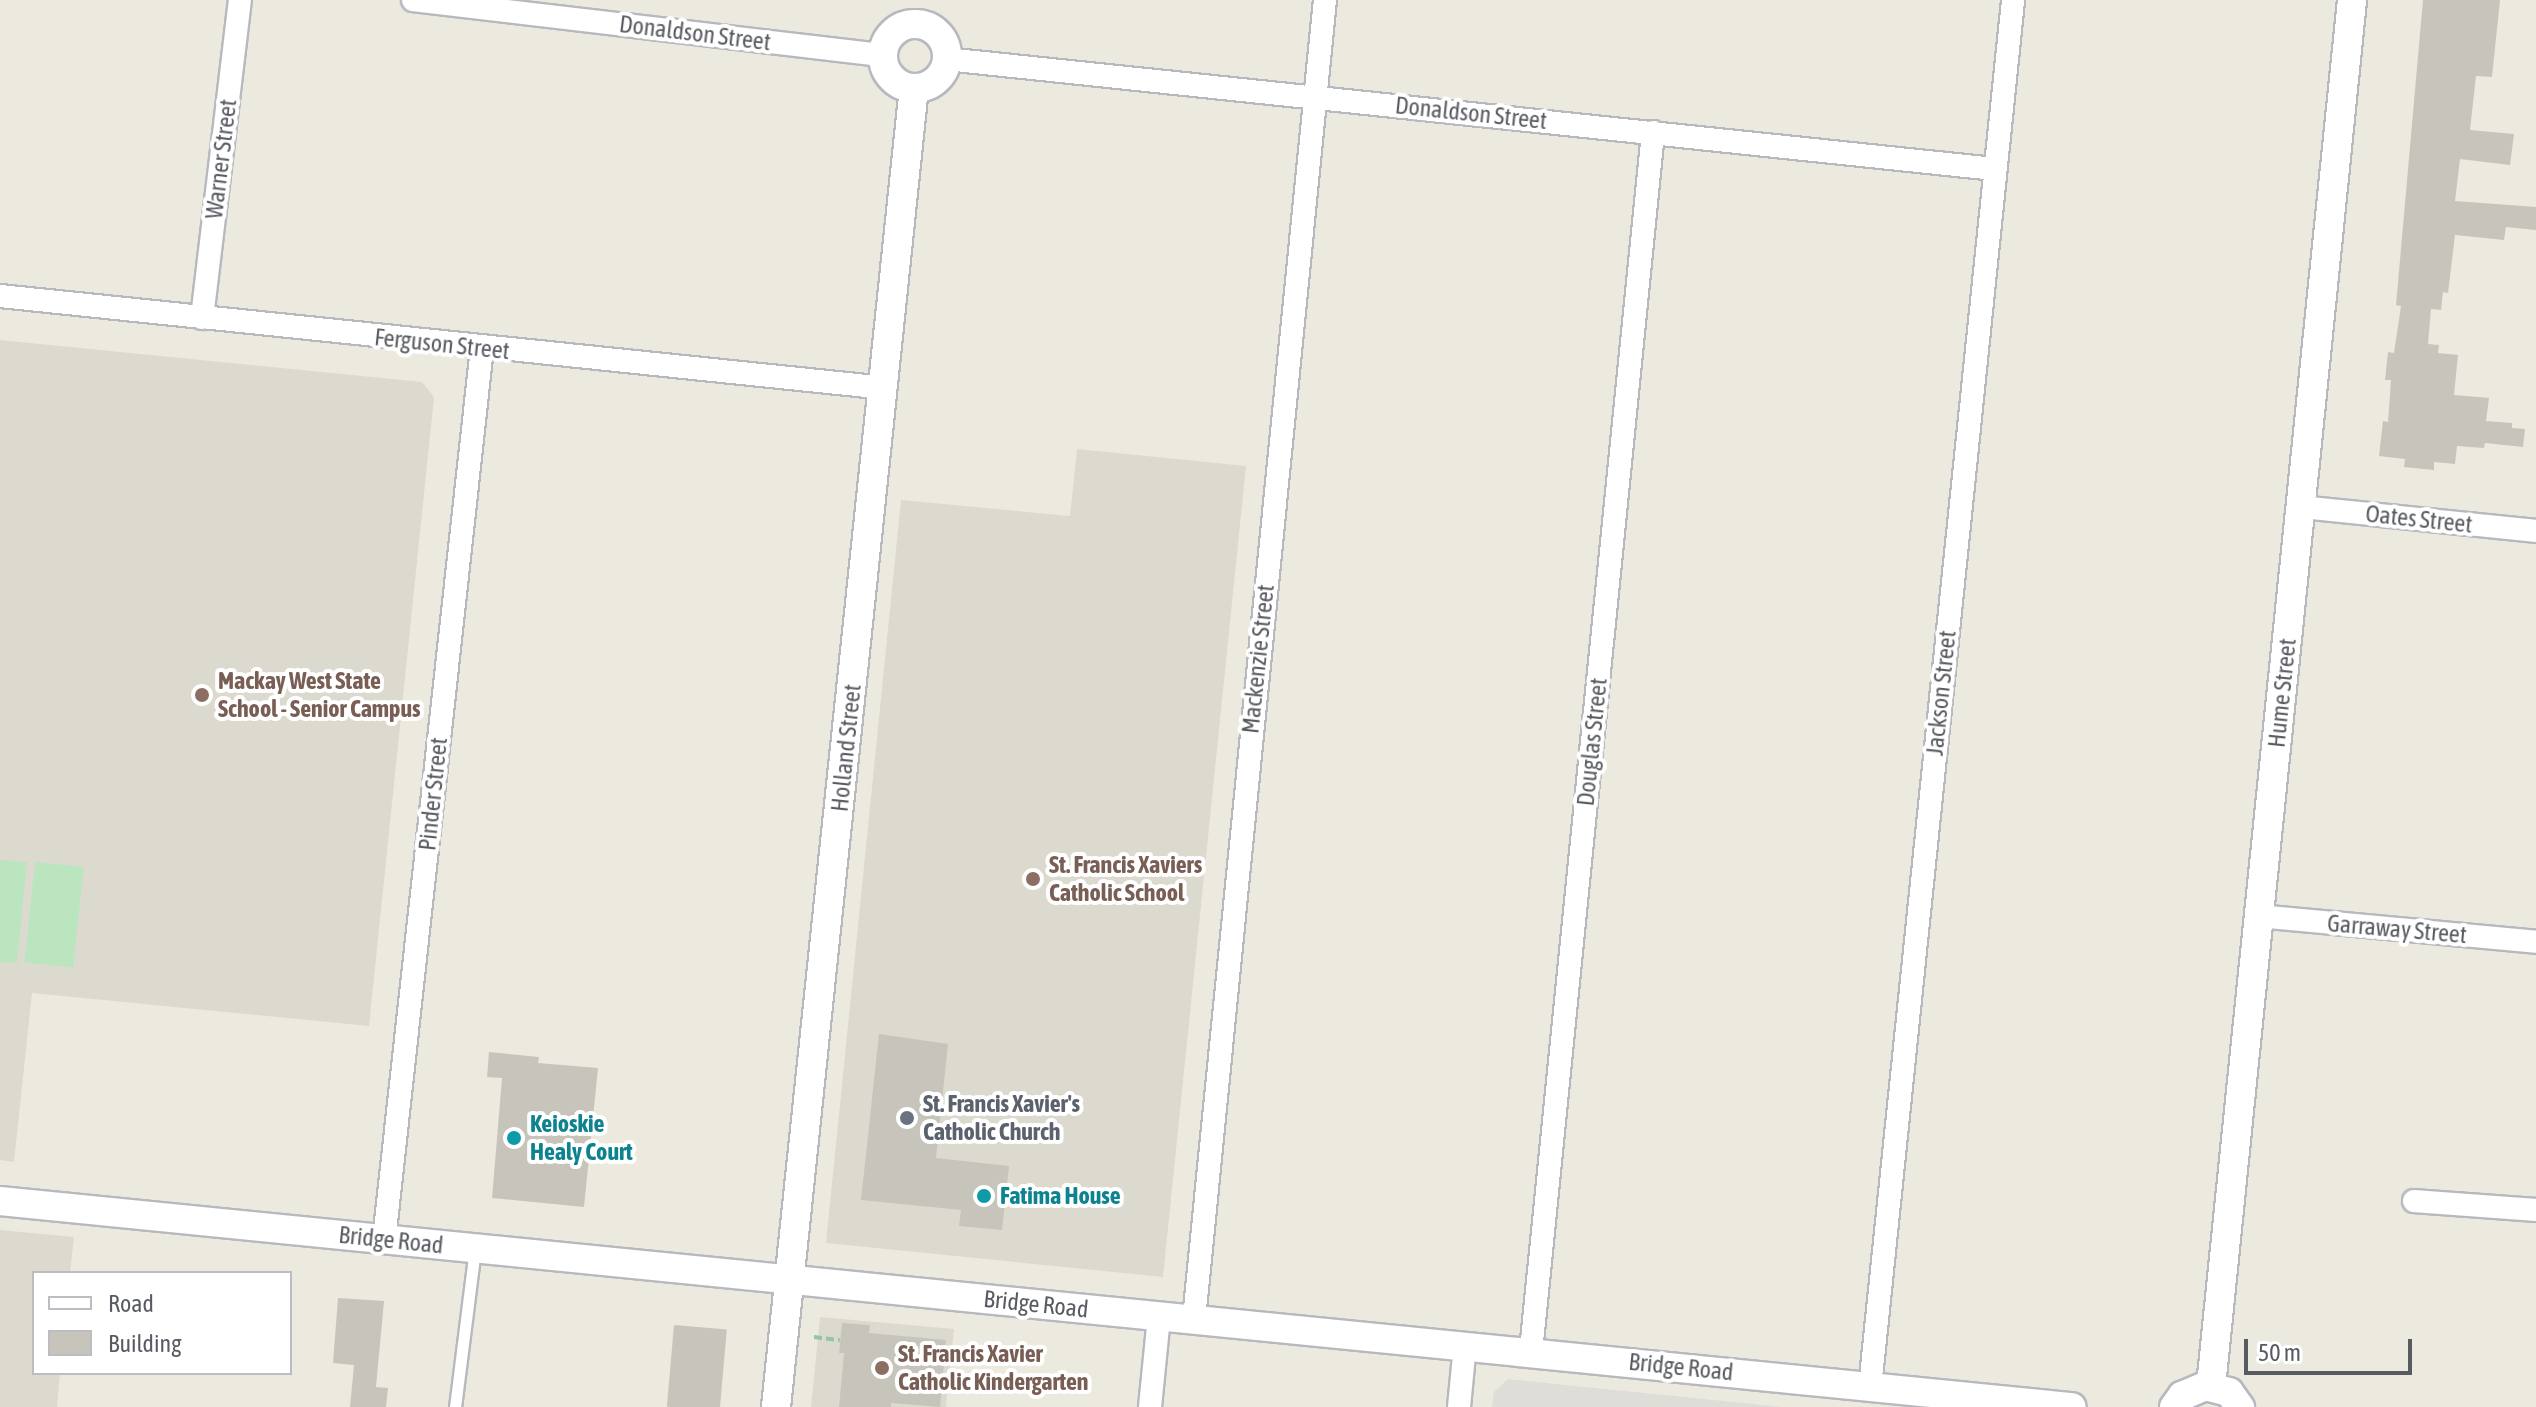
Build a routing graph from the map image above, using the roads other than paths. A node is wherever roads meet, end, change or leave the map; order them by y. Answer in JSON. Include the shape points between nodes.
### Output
{"nodes":[{"id":1,"x":240,"y":0,"type":"edge"},
{"id":2,"x":413,"y":0,"type":"edge"},
{"id":3,"x":1325,"y":0,"type":"edge"},
{"id":4,"x":2013,"y":0,"type":"edge"},
{"id":5,"x":2352,"y":0,"type":"edge"},
{"id":6,"x":916,"y":12,"type":"edge"},
{"id":7,"x":883,"y":55,"type":"junction"},
{"id":8,"x":946,"y":59,"type":"junction"},
{"id":9,"x":914,"y":88,"type":"junction"},
{"id":10,"x":1314,"y":96,"type":"junction"},
{"id":11,"x":1653,"y":132,"type":"junction"},
{"id":12,"x":1994,"y":169,"type":"junction"},
{"id":13,"x":0,"y":296,"type":"edge"},
{"id":14,"x":202,"y":318,"type":"junction"},
{"id":15,"x":482,"y":348,"type":"junction"},
{"id":16,"x":885,"y":388,"type":"junction"},
{"id":17,"x":2301,"y":507,"type":"junction"},
{"id":18,"x":2536,"y":531,"type":"edge"},
{"id":19,"x":2258,"y":916,"type":"junction"},
{"id":20,"x":2536,"y":942,"type":"edge"},
{"id":21,"x":0,"y":1201,"type":"edge"},
{"id":22,"x":2414,"y":1201,"type":"dead end"},
{"id":23,"x":2536,"y":1210,"type":"edge"},
{"id":24,"x":384,"y":1240,"type":"junction"},
{"id":25,"x":475,"y":1249,"type":"junction"},
{"id":26,"x":789,"y":1279,"type":"junction"},
{"id":27,"x":1159,"y":1317,"type":"junction"},
{"id":28,"x":1194,"y":1319,"type":"junction"},
{"id":29,"x":1465,"y":1345,"type":"junction"},
{"id":30,"x":1531,"y":1351,"type":"junction"},
{"id":31,"x":2211,"y":1386,"type":"junction"},
{"id":32,"x":1870,"y":1387,"type":"junction"},
{"id":33,"x":455,"y":1407,"type":"edge"},
{"id":34,"x":776,"y":1407,"type":"edge"},
{"id":35,"x":1150,"y":1407,"type":"edge"},
{"id":36,"x":1459,"y":1407,"type":"edge"},
{"id":37,"x":2072,"y":1407,"type":"edge"},
{"id":38,"x":2174,"y":1407,"type":"edge"},
{"id":39,"x":2240,"y":1407,"type":"edge"}],
"edges":[{"from":1,"to":14,"type":"street","name":"Warner Street"},
{"from":2,"to":7,"type":"street","name":"Donaldson Street"},
{"from":3,"to":10,"type":"street","name":"Mackenzie Street"},
{"from":4,"to":12,"type":"street","name":"Jackson Street"},
{"from":5,"to":17,"type":"street","name":"Hume Street"},
{"from":6,"to":7,"type":"street","via":[[891,34]]},
{"from":6,"to":8,"type":"street","via":[[941,37]]},
{"from":7,"to":9,"type":"street","via":[[889,75]]},
{"from":8,"to":9,"type":"street","via":[[935,81]]},
{"from":8,"to":10,"type":"street","name":"Donaldson Street"},
{"from":9,"to":16,"type":"street","name":"Holland Street"},
{"from":10,"to":11,"type":"street","name":"Donaldson Street"},
{"from":10,"to":28,"type":"street","name":"Mackenzie Street"},
{"from":11,"to":12,"type":"street","name":"Donaldson Street"},
{"from":11,"to":30,"type":"street","name":"Douglas Street"},
{"from":12,"to":32,"type":"street","name":"Jackson Street"},
{"from":13,"to":14,"type":"street","name":"Ferguson Street"},
{"from":14,"to":15,"type":"street","name":"Ferguson Street"},
{"from":15,"to":16,"type":"street","name":"Ferguson Street"},
{"from":15,"to":24,"type":"street","name":"Pinder Street"},
{"from":16,"to":26,"type":"street","name":"Holland Street"},
{"from":17,"to":18,"type":"street","name":"Oates Street"},
{"from":17,"to":19,"type":"street","name":"Hume Street"},
{"from":19,"to":20,"type":"street","name":"Garraway Street"},
{"from":19,"to":31,"type":"street","name":"Hume Street"},
{"from":21,"to":24,"type":"street","name":"Bridge Road"},
{"from":22,"to":23,"type":"street"},
{"from":24,"to":25,"type":"street","name":"Bridge Road"},
{"from":25,"to":26,"type":"street","name":"Bridge Road"},
{"from":25,"to":33,"type":"lane"},
{"from":26,"to":27,"type":"street","name":"Bridge Road"},
{"from":26,"to":34,"type":"street","name":"Holland Street"},
{"from":27,"to":28,"type":"street","name":"Bridge Road"},
{"from":27,"to":35,"type":"street"},
{"from":28,"to":29,"type":"street","name":"Bridge Road"},
{"from":29,"to":30,"type":"street","name":"Bridge Road"},
{"from":29,"to":36,"type":"street"},
{"from":30,"to":32,"type":"street","name":"Bridge Road"},
{"from":31,"to":38,"type":"street","via":[[2193,1389]]},
{"from":31,"to":39,"type":"street","via":[[2229,1392]]},
{"from":32,"to":37,"type":"street","name":"Bridge Road"}]}
